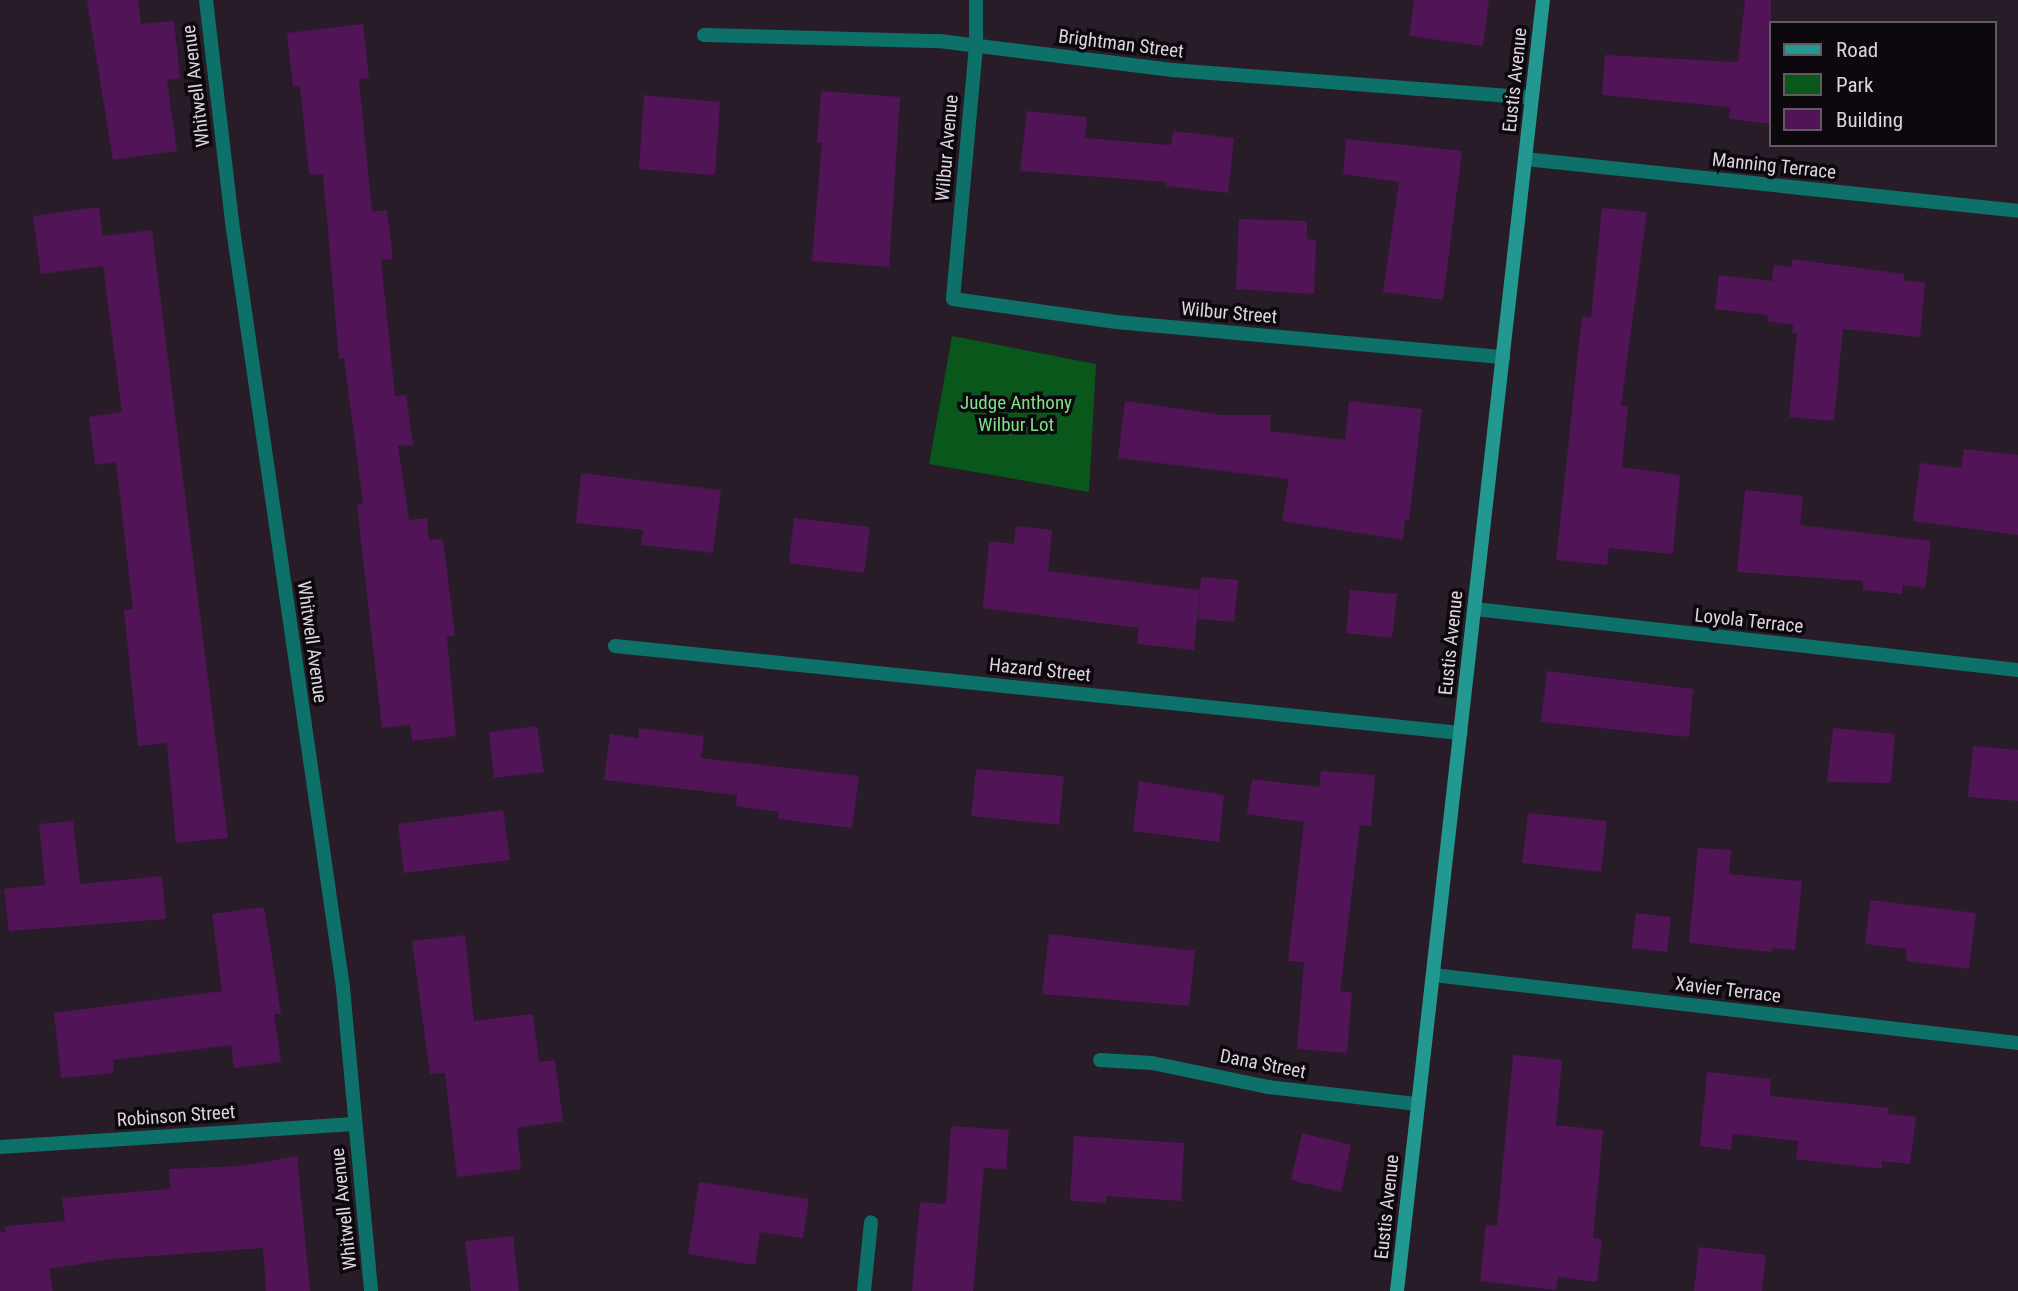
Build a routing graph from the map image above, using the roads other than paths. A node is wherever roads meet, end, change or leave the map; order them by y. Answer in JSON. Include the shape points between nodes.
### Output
{"nodes":[{"id":1,"x":206,"y":0,"type":"edge"},
{"id":2,"x":976,"y":0,"type":"edge"},
{"id":3,"x":1543,"y":0,"type":"edge"},
{"id":4,"x":705,"y":35,"type":"dead end"},
{"id":5,"x":976,"y":46,"type":"junction"},
{"id":6,"x":1532,"y":98,"type":"junction"},
{"id":7,"x":1525,"y":159,"type":"junction"},
{"id":8,"x":2018,"y":211,"type":"edge"},
{"id":9,"x":953,"y":299,"type":"joint"},
{"id":10,"x":1503,"y":357,"type":"junction"},
{"id":11,"x":1475,"y":609,"type":"junction"},
{"id":12,"x":615,"y":646,"type":"dead end"},
{"id":13,"x":2018,"y":670,"type":"edge"},
{"id":14,"x":1461,"y":733,"type":"junction"},
{"id":15,"x":1433,"y":975,"type":"junction"},
{"id":16,"x":2018,"y":1043,"type":"edge"},
{"id":17,"x":1100,"y":1060,"type":"dead end"},
{"id":18,"x":1419,"y":1104,"type":"junction"},
{"id":19,"x":354,"y":1124,"type":"junction"},
{"id":20,"x":0,"y":1147,"type":"edge"},
{"id":21,"x":871,"y":1222,"type":"dead end"},
{"id":22,"x":371,"y":1291,"type":"edge"},
{"id":23,"x":864,"y":1291,"type":"edge"},
{"id":24,"x":1398,"y":1291,"type":"edge"}],
"edges":[{"from":1,"to":19,"type":"street","name":"Whitwell Avenue","via":[[232,222],[343,988]]},
{"from":2,"to":5,"type":"street","name":"Wilbur Avenue"},
{"from":3,"to":6,"type":"street","name":"Eustis Avenue"},
{"from":4,"to":5,"type":"street","name":"Brightman Street"},
{"from":5,"to":6,"type":"street","name":"Brightman Street","via":[[1172,70]]},
{"from":5,"to":9,"type":"street","name":"Wilbur Avenue"},
{"from":6,"to":7,"type":"street","name":"Eustis Avenue"},
{"from":7,"to":8,"type":"street","name":"Manning Terrace"},
{"from":7,"to":10,"type":"street","name":"Eustis Avenue"},
{"from":9,"to":10,"type":"street","name":"Wilbur Street","via":[[1116,322]]},
{"from":10,"to":11,"type":"street","name":"Eustis Avenue"},
{"from":11,"to":13,"type":"street","name":"Loyola Terrace"},
{"from":11,"to":14,"type":"street","name":"Eustis Avenue"},
{"from":12,"to":14,"type":"street","name":"Hazard Street"},
{"from":14,"to":15,"type":"street","name":"Eustis Avenue"},
{"from":15,"to":16,"type":"street","name":"Xavier Terrace"},
{"from":15,"to":18,"type":"street","name":"Eustis Avenue"},
{"from":17,"to":18,"type":"street","name":"Dana Street","via":[[1152,1063],[1268,1087]]},
{"from":18,"to":24,"type":"street","name":"Eustis Avenue"},
{"from":19,"to":20,"type":"street","name":"Robinson Street"},
{"from":19,"to":22,"type":"street","name":"Whitwell Avenue"},
{"from":21,"to":23,"type":"street"}]}
